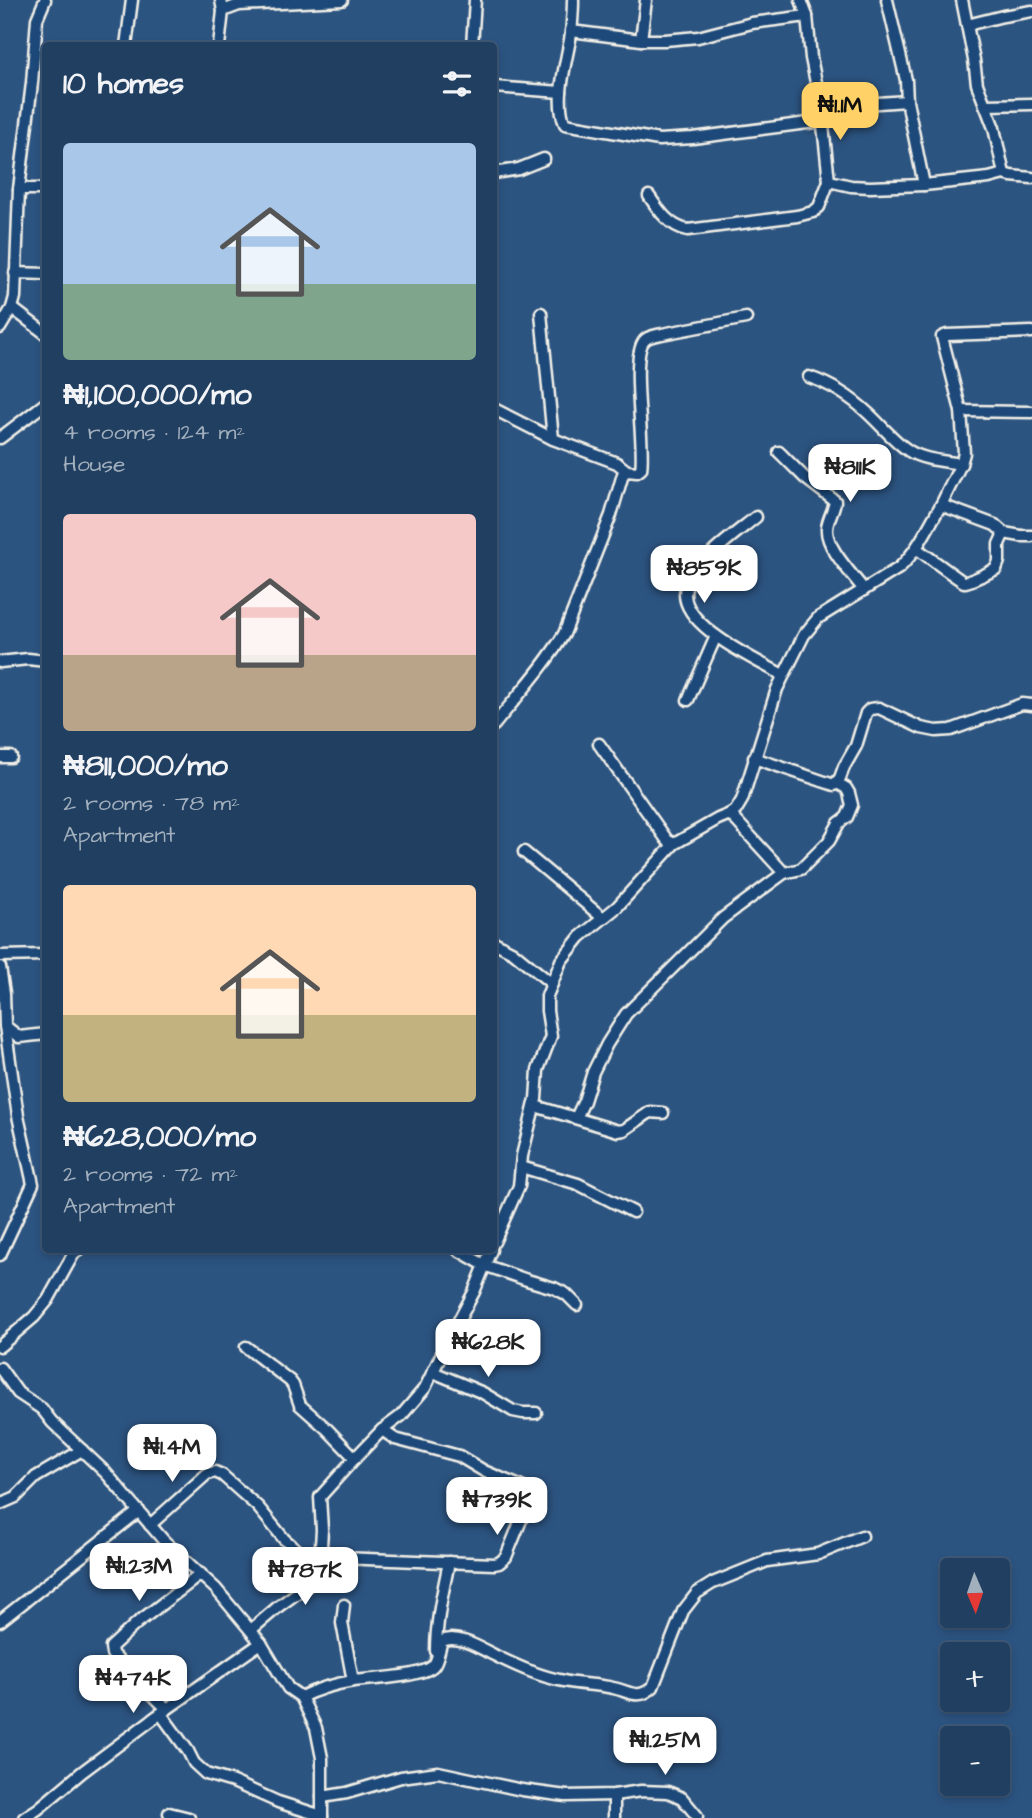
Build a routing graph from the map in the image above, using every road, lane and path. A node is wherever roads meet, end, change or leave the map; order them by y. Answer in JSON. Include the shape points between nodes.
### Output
{"nodes":[{"id":1,"x":45,"y":0,"type":"edge"},
{"id":2,"x":132,"y":0,"type":"edge"},
{"id":3,"x":342,"y":0,"type":"edge"},
{"id":4,"x":475,"y":0,"type":"edge"},
{"id":5,"x":573,"y":0,"type":"edge"},
{"id":6,"x":646,"y":0,"type":"edge"},
{"id":7,"x":802,"y":0,"type":"edge"},
{"id":8,"x":887,"y":0,"type":"edge"},
{"id":9,"x":962,"y":0,"type":"edge"},
{"id":10,"x":222,"y":6,"type":"edge"},
{"id":11,"x":1032,"y":11,"type":"edge"},
{"id":12,"x":807,"y":16,"type":"junction"},
{"id":13,"x":968,"y":25,"type":"junction"},
{"id":14,"x":571,"y":31,"type":"junction"},
{"id":15,"x":641,"y":40,"type":"junction"},
{"id":16,"x":127,"y":42,"type":"edge"},
{"id":17,"x":219,"y":42,"type":"edge"},
{"id":18,"x":472,"y":42,"type":"edge"},
{"id":19,"x":497,"y":87,"type":"edge"},
{"id":20,"x":561,"y":92,"type":"junction"},
{"id":21,"x":907,"y":101,"type":"junction"},
{"id":22,"x":1032,"y":104,"type":"edge"},
{"id":23,"x":985,"y":105,"type":"junction"},
{"id":24,"x":821,"y":107,"type":"junction"},
{"id":25,"x":823,"y":121,"type":"junction"},
{"id":26,"x":544,"y":159,"type":"dead end"},
{"id":27,"x":497,"y":173,"type":"edge"},
{"id":28,"x":1004,"y":174,"type":"junction"},
{"id":29,"x":1032,"y":178,"type":"edge"},
{"id":30,"x":829,"y":181,"type":"junction"},
{"id":31,"x":924,"y":185,"type":"junction"},
{"id":32,"x":19,"y":189,"type":"junction"},
{"id":33,"x":42,"y":189,"type":"edge"},
{"id":34,"x":649,"y":196,"type":"dead end"},
{"id":35,"x":15,"y":273,"type":"junction"},
{"id":36,"x":42,"y":274,"type":"edge"},
{"id":37,"x":12,"y":308,"type":"junction"},
{"id":38,"x":541,"y":313,"type":"dead end"},
{"id":39,"x":746,"y":318,"type":"dead end"},
{"id":40,"x":0,"y":328,"type":"edge"},
{"id":41,"x":42,"y":331,"type":"edge"},
{"id":42,"x":1032,"y":332,"type":"edge"},
{"id":43,"x":809,"y":377,"type":"dead end"},
{"id":44,"x":42,"y":406,"type":"edge"},
{"id":45,"x":497,"y":411,"type":"edge"},
{"id":46,"x":961,"y":411,"type":"junction"},
{"id":47,"x":1032,"y":412,"type":"edge"},
{"id":48,"x":0,"y":438,"type":"edge"},
{"id":49,"x":553,"y":439,"type":"junction"},
{"id":50,"x":779,"y":452,"type":"dead end"},
{"id":51,"x":961,"y":464,"type":"junction"},
{"id":52,"x":627,"y":471,"type":"junction"},
{"id":53,"x":941,"y":505,"type":"junction"},
{"id":54,"x":756,"y":517,"type":"dead end"},
{"id":55,"x":1004,"y":533,"type":"junction"},
{"id":56,"x":1032,"y":536,"type":"edge"},
{"id":57,"x":917,"y":549,"type":"junction"},
{"id":58,"x":864,"y":590,"type":"junction"},
{"id":59,"x":716,"y":636,"type":"junction"},
{"id":60,"x":42,"y":661,"type":"edge"},
{"id":61,"x":0,"y":662,"type":"edge"},
{"id":62,"x":783,"y":675,"type":"junction"},
{"id":63,"x":688,"y":700,"type":"dead end"},
{"id":64,"x":1032,"y":705,"type":"edge"},
{"id":65,"x":497,"y":720,"type":"edge"},
{"id":66,"x":600,"y":744,"type":"dead end"},
{"id":67,"x":851,"y":755,"type":"junction"},
{"id":68,"x":754,"y":758,"type":"junction"},
{"id":69,"x":837,"y":783,"type":"junction"},
{"id":70,"x":849,"y":793,"type":"junction"},
{"id":71,"x":730,"y":814,"type":"junction"},
{"id":72,"x":674,"y":844,"type":"junction"},
{"id":73,"x":524,"y":852,"type":"dead end"},
{"id":74,"x":784,"y":873,"type":"junction"},
{"id":75,"x":603,"y":918,"type":"junction"},
{"id":76,"x":497,"y":943,"type":"edge"},
{"id":77,"x":42,"y":955,"type":"edge"},
{"id":78,"x":0,"y":956,"type":"edge"},
{"id":79,"x":0,"y":967,"type":"edge"},
{"id":80,"x":552,"y":984,"type":"junction"},
{"id":81,"x":2,"y":988,"type":"edge"},
{"id":82,"x":5,"y":1026,"type":"junction"},
{"id":83,"x":42,"y":1034,"type":"edge"},
{"id":84,"x":13,"y":1085,"type":"junction"},
{"id":85,"x":0,"y":1086,"type":"edge"},
{"id":86,"x":535,"y":1106,"type":"junction"},
{"id":87,"x":663,"y":1113,"type":"dead end"},
{"id":88,"x":576,"y":1118,"type":"junction"},
{"id":89,"x":521,"y":1167,"type":"junction"},
{"id":90,"x":633,"y":1212,"type":"dead end"},
{"id":91,"x":497,"y":1235,"type":"edge"},
{"id":92,"x":74,"y":1253,"type":"edge"},
{"id":93,"x":463,"y":1253,"type":"edge"},
{"id":94,"x":490,"y":1253,"type":"edge"},
{"id":95,"x":0,"y":1255,"type":"edge"},
{"id":96,"x":484,"y":1265,"type":"junction"},
{"id":97,"x":578,"y":1305,"type":"dead end"},
{"id":98,"x":0,"y":1346,"type":"edge"},
{"id":99,"x":246,"y":1347,"type":"dead end"},
{"id":100,"x":0,"y":1368,"type":"edge"},
{"id":101,"x":433,"y":1372,"type":"junction"},
{"id":102,"x":536,"y":1413,"type":"dead end"},
{"id":103,"x":382,"y":1430,"type":"junction"},
{"id":104,"x":82,"y":1450,"type":"junction"},
{"id":105,"x":355,"y":1458,"type":"junction"},
{"id":106,"x":0,"y":1504,"type":"edge"},
{"id":107,"x":139,"y":1511,"type":"junction"},
{"id":108,"x":150,"y":1525,"type":"junction"},
{"id":109,"x":862,"y":1536,"type":"dead end"},
{"id":110,"x":449,"y":1562,"type":"junction"},
{"id":111,"x":320,"y":1565,"type":"junction"},
{"id":112,"x":201,"y":1574,"type":"junction"},
{"id":113,"x":344,"y":1605,"type":"dead end"},
{"id":114,"x":0,"y":1621,"type":"edge"},
{"id":115,"x":251,"y":1629,"type":"junction"},
{"id":116,"x":261,"y":1643,"type":"junction"},
{"id":117,"x":436,"y":1657,"type":"junction"},
{"id":118,"x":353,"y":1681,"type":"junction"},
{"id":119,"x":301,"y":1697,"type":"junction"},
{"id":120,"x":164,"y":1712,"type":"junction"},
{"id":121,"x":614,"y":1796,"type":"junction"},
{"id":122,"x":323,"y":1797,"type":"junction"},
{"id":123,"x":169,"y":1813,"type":"dead end"},
{"id":124,"x":698,"y":1816,"type":"dead end"},
{"id":125,"x":322,"y":1817,"type":"edge"},
{"id":126,"x":24,"y":1818,"type":"edge"},
{"id":127,"x":189,"y":1818,"type":"edge"},
{"id":128,"x":614,"y":1818,"type":"edge"}],
"edges":[{"from":1,"to":32,"type":"street","via":[[37,19]]},
{"from":2,"to":16,"type":"street"},
{"from":3,"to":10,"type":"street"},
{"from":4,"to":18,"type":"street"},
{"from":5,"to":14,"type":"street"},
{"from":6,"to":15,"type":"street"},
{"from":7,"to":12,"type":"street"},
{"from":8,"to":21,"type":"street"},
{"from":9,"to":13,"type":"street"},
{"from":10,"to":17,"type":"street"},
{"from":11,"to":13,"type":"street"},
{"from":12,"to":15,"type":"street","via":[[752,23],[698,37]]},
{"from":12,"to":24,"type":"street"},
{"from":13,"to":23,"type":"street"},
{"from":14,"to":15,"type":"street"},
{"from":14,"to":20,"type":"street"},
{"from":19,"to":20,"type":"street"},
{"from":20,"to":25,"type":"street","via":[[565,124],[659,140]]},
{"from":21,"to":24,"type":"street"},
{"from":21,"to":31,"type":"street"},
{"from":22,"to":23,"type":"street"},
{"from":23,"to":28,"type":"street"},
{"from":24,"to":25,"type":"street"},
{"from":25,"to":30,"type":"street"},
{"from":26,"to":27,"type":"street"},
{"from":28,"to":29,"type":"street"},
{"from":28,"to":31,"type":"street"},
{"from":30,"to":31,"type":"street","via":[[870,187]]},
{"from":30,"to":34,"type":"street","via":[[813,212],[688,230],[659,211]]},
{"from":32,"to":33,"type":"street"},
{"from":32,"to":35,"type":"street"},
{"from":35,"to":36,"type":"street"},
{"from":35,"to":37,"type":"street"},
{"from":37,"to":40,"type":"street"},
{"from":37,"to":41,"type":"street"},
{"from":38,"to":49,"type":"street"},
{"from":39,"to":52,"type":"street","via":[[646,339],[640,350],[638,399],[642,466],[639,471]]},
{"from":42,"to":46,"type":"street","via":[[942,336]]},
{"from":43,"to":51,"type":"street","via":[[866,410],[911,452]]},
{"from":44,"to":48,"type":"street"},
{"from":45,"to":49,"type":"street"},
{"from":46,"to":47,"type":"street"},
{"from":46,"to":51,"type":"street"},
{"from":49,"to":52,"type":"street"},
{"from":50,"to":58,"type":"street","via":[[835,500],[827,537]]},
{"from":51,"to":53,"type":"street"},
{"from":52,"to":65,"type":"street","via":[[564,634]]},
{"from":53,"to":55,"type":"street","via":[[995,525]]},
{"from":53,"to":57,"type":"street"},
{"from":54,"to":59,"type":"street","via":[[711,554],[686,586],[691,613]]},
{"from":55,"to":56,"type":"street"},
{"from":55,"to":57,"type":"street","via":[[999,566],[966,582]]},
{"from":57,"to":58,"type":"street","via":[[899,568]]},
{"from":58,"to":62,"type":"street","via":[[813,622]]},
{"from":59,"to":62,"type":"street"},
{"from":59,"to":63,"type":"street"},
{"from":60,"to":61,"type":"street"},
{"from":62,"to":68,"type":"street"},
{"from":64,"to":67,"type":"street","via":[[1022,704],[951,730],[936,731],[873,708],[866,713]]},
{"from":66,"to":72,"type":"street"},
{"from":67,"to":69,"type":"street"},
{"from":67,"to":70,"type":"street"},
{"from":68,"to":69,"type":"street"},
{"from":68,"to":71,"type":"street","via":[[742,800]]},
{"from":69,"to":70,"type":"street"},
{"from":70,"to":74,"type":"street","via":[[850,811],[829,841],[801,869]]},
{"from":71,"to":72,"type":"street"},
{"from":71,"to":74,"type":"street"},
{"from":72,"to":75,"type":"street"},
{"from":73,"to":75,"type":"street"},
{"from":74,"to":88,"type":"street","via":[[723,918],[626,1014],[593,1072]]},
{"from":75,"to":80,"type":"street","via":[[561,961]]},
{"from":76,"to":80,"type":"street"},
{"from":77,"to":78,"type":"street"},
{"from":79,"to":81,"type":"street"},
{"from":80,"to":86,"type":"street","via":[[546,1003],[551,1036],[538,1070]]},
{"from":81,"to":82,"type":"street"},
{"from":82,"to":83,"type":"street","via":[[19,1037]]},
{"from":82,"to":84,"type":"street"},
{"from":84,"to":85,"type":"street"},
{"from":84,"to":95,"type":"street","via":[[33,1184]]},
{"from":86,"to":88,"type":"street"},
{"from":86,"to":89,"type":"street"},
{"from":87,"to":88,"type":"street","via":[[644,1114],[618,1131]]},
{"from":89,"to":90,"type":"street","via":[[578,1184]]},
{"from":89,"to":91,"type":"street","via":[[517,1192]]},
{"from":92,"to":98,"type":"street","via":[[48,1300]]},
{"from":93,"to":96,"type":"street"},
{"from":94,"to":96,"type":"street"},
{"from":96,"to":97,"type":"street","via":[[554,1288]]},
{"from":96,"to":101,"type":"street"},
{"from":99,"to":105,"type":"street","via":[[290,1381],[300,1405]]},
{"from":100,"to":104,"type":"street","via":[[18,1393],[42,1409]]},
{"from":101,"to":102,"type":"street","via":[[513,1411]]},
{"from":101,"to":103,"type":"street","via":[[401,1416]]},
{"from":103,"to":105,"type":"street"},
{"from":103,"to":110,"type":"street","via":[[395,1439],[459,1456],[532,1493],[506,1557],[494,1564]]},
{"from":104,"to":106,"type":"street"},
{"from":104,"to":107,"type":"street"},
{"from":105,"to":111,"type":"street","via":[[320,1497]]},
{"from":107,"to":108,"type":"street"},
{"from":107,"to":114,"type":"street"},
{"from":108,"to":111,"type":"street","via":[[207,1474],[215,1472],[258,1507],[284,1539]]},
{"from":108,"to":112,"type":"street"},
{"from":109,"to":117,"type":"street","via":[[818,1555],[767,1561],[697,1593],[683,1611],[653,1687],[643,1695],[547,1677],[454,1639],[442,1641]]},
{"from":110,"to":111,"type":"street","via":[[341,1558]]},
{"from":110,"to":117,"type":"street"},
{"from":111,"to":115,"type":"street","via":[[311,1583]]},
{"from":112,"to":115,"type":"street"},
{"from":112,"to":120,"type":"street","via":[[111,1647],[112,1654]]},
{"from":113,"to":118,"type":"street","via":[[342,1623]]},
{"from":115,"to":116,"type":"street"},
{"from":116,"to":119,"type":"street","via":[[288,1688]]},
{"from":116,"to":120,"type":"street"},
{"from":117,"to":118,"type":"street","via":[[435,1664],[425,1671]]},
{"from":118,"to":119,"type":"street"},
{"from":119,"to":122,"type":"street","via":[[319,1740]]},
{"from":120,"to":125,"type":"street","via":[[194,1763],[206,1774]]},
{"from":120,"to":126,"type":"street"},
{"from":121,"to":122,"type":"street","via":[[542,1794],[439,1772]]},
{"from":121,"to":124,"type":"street","via":[[667,1792],[682,1798]]},
{"from":121,"to":128,"type":"street"},
{"from":122,"to":125,"type":"street"},
{"from":123,"to":127,"type":"street"}]}
